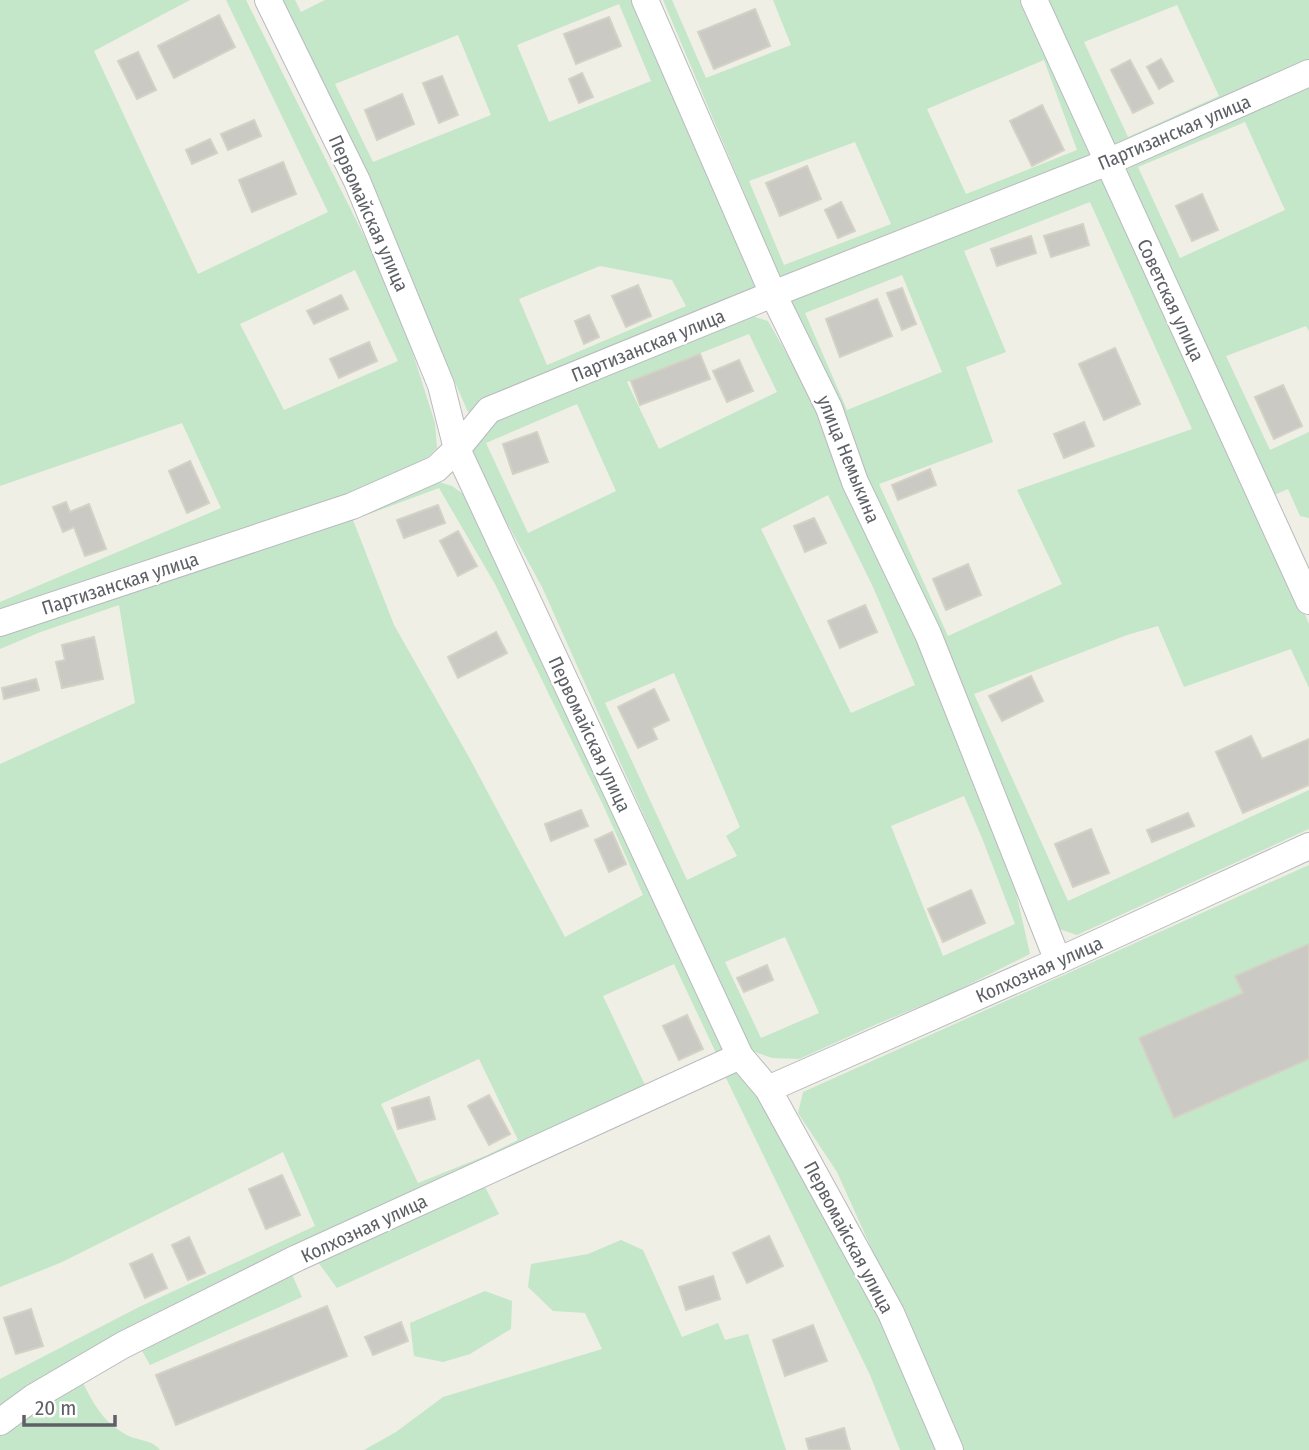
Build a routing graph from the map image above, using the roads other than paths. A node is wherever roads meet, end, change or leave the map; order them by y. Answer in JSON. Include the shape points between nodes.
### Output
{"nodes":[{"id":1,"x":268,"y":0,"type":"edge"},
{"id":2,"x":645,"y":0,"type":"edge"},
{"id":3,"x":1034,"y":0,"type":"edge"},
{"id":4,"x":1309,"y":73,"type":"edge"},
{"id":5,"x":1108,"y":162,"type":"junction"},
{"id":6,"x":773,"y":294,"type":"junction"},
{"id":7,"x":457,"y":449,"type":"junction"},
{"id":8,"x":1309,"y":601,"type":"edge"},
{"id":9,"x":0,"y":623,"type":"edge"},
{"id":10,"x":1309,"y":846,"type":"edge"},
{"id":11,"x":1058,"y":961,"type":"junction"},
{"id":12,"x":740,"y":1056,"type":"junction"},
{"id":13,"x":768,"y":1089,"type":"junction"},
{"id":14,"x":0,"y":1422,"type":"edge"},
{"id":15,"x":950,"y":1450,"type":"edge"}],
"edges":[{"from":1,"to":7,"type":"street","name":"Первомайская улица","via":[[357,181],[441,385]]},
{"from":2,"to":6,"type":"street","name":"улица Немыкина"},
{"from":3,"to":5,"type":"street","name":"Советская улица"},
{"from":4,"to":5,"type":"street","name":"Партизанская улица"},
{"from":5,"to":6,"type":"street","name":"Партизанская улица"},
{"from":5,"to":8,"type":"street","name":"Советская улица"},
{"from":6,"to":7,"type":"street","name":"Партизанская улица","via":[[489,410]]},
{"from":6,"to":11,"type":"street","name":"улица Немыкина","via":[[830,408],[855,482],[928,634]]},
{"from":7,"to":9,"type":"street","name":"Партизанская улица","via":[[436,469],[352,506]]},
{"from":7,"to":12,"type":"street","name":"Первомайская улица"},
{"from":10,"to":11,"type":"street","name":"Колхозная улица"},
{"from":11,"to":13,"type":"street","name":"Колхозная улица"},
{"from":12,"to":13,"type":"street","name":"Первомайская улица"},
{"from":12,"to":14,"type":"street","name":"Колхозная улица","via":[[297,1258],[123,1345]]},
{"from":13,"to":15,"type":"street","name":"Первомайская улица","via":[[891,1313]]}]}
